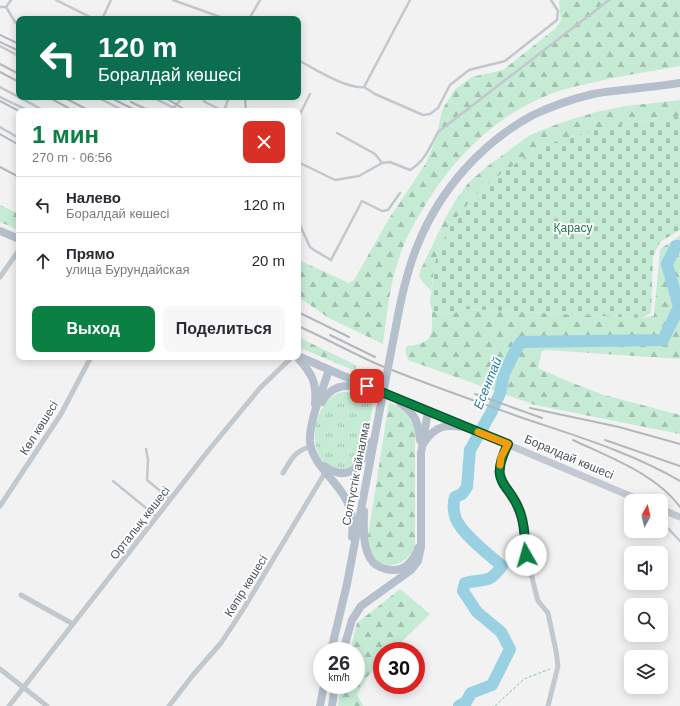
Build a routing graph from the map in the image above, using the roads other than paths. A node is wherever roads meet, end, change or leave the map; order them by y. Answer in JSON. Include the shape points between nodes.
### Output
{"nodes":[{"id":1,"x":11,"y":0,"type":"edge"},
{"id":2,"x":56,"y":0,"type":"edge"},
{"id":3,"x":111,"y":0,"type":"edge"},
{"id":4,"x":173,"y":0,"type":"edge"},
{"id":5,"x":260,"y":0,"type":"edge"},
{"id":6,"x":410,"y":0,"type":"edge"},
{"id":7,"x":551,"y":0,"type":"edge"},
{"id":8,"x":609,"y":0,"type":"edge"},
{"id":9,"x":0,"y":7,"type":"edge"},
{"id":10,"x":6,"y":7,"type":"junction"},
{"id":11,"x":88,"y":16,"type":"edge"},
{"id":12,"x":103,"y":16,"type":"edge"},
{"id":13,"x":218,"y":16,"type":"edge"},
{"id":14,"x":251,"y":16,"type":"edge"},
{"id":15,"x":16,"y":24,"type":"edge"},
{"id":16,"x":0,"y":46,"type":"edge"},
{"id":17,"x":16,"y":54,"type":"edge"},
{"id":18,"x":301,"y":62,"type":"edge"},
{"id":19,"x":680,"y":83,"type":"edge"},
{"id":20,"x":0,"y":87,"type":"edge"},
{"id":21,"x":364,"y":87,"type":"junction"},
{"id":22,"x":310,"y":94,"type":"dead end"},
{"id":23,"x":0,"y":96,"type":"edge"},
{"id":24,"x":16,"y":96,"type":"edge"},
{"id":25,"x":24,"y":100,"type":"edge"},
{"id":26,"x":103,"y":100,"type":"edge"},
{"id":27,"x":158,"y":100,"type":"edge"},
{"id":28,"x":181,"y":100,"type":"edge"},
{"id":29,"x":204,"y":100,"type":"edge"},
{"id":30,"x":22,"y":108,"type":"edge"},
{"id":31,"x":39,"y":108,"type":"edge"},
{"id":32,"x":118,"y":108,"type":"edge"},
{"id":33,"x":174,"y":108,"type":"joint"},
{"id":34,"x":217,"y":108,"type":"edge"},
{"id":35,"x":301,"y":112,"type":"edge"},
{"id":36,"x":0,"y":127,"type":"edge"},
{"id":37,"x":337,"y":133,"type":"dead end"},
{"id":38,"x":16,"y":136,"type":"edge"},
{"id":39,"x":382,"y":162,"type":"junction"},
{"id":40,"x":301,"y":163,"type":"edge"},
{"id":41,"x":400,"y":193,"type":"dead end"},
{"id":42,"x":301,"y":228,"type":"edge"},
{"id":43,"x":0,"y":231,"type":"edge"},
{"id":44,"x":16,"y":238,"type":"edge"},
{"id":45,"x":16,"y":254,"type":"edge"},
{"id":46,"x":0,"y":277,"type":"edge"},
{"id":47,"x":301,"y":357,"type":"edge"},
{"id":48,"x":88,"y":360,"type":"edge"},
{"id":49,"x":289,"y":360,"type":"edge"},
{"id":50,"x":301,"y":360,"type":"edge"},
{"id":51,"x":329,"y":370,"type":"junction"},
{"id":52,"x":383,"y":393,"type":"junction"},
{"id":53,"x":428,"y":411,"type":"junction"},
{"id":54,"x":378,"y":418,"type":"junction"},
{"id":55,"x":314,"y":419,"type":"junction"},
{"id":56,"x":468,"y":428,"type":"junction"},
{"id":57,"x":508,"y":444,"type":"junction"},
{"id":58,"x":311,"y":446,"type":"junction"},
{"id":59,"x":146,"y":450,"type":"dead end"},
{"id":60,"x":420,"y":453,"type":"junction"},
{"id":61,"x":327,"y":470,"type":"junction"},
{"id":62,"x":283,"y":473,"type":"dead end"},
{"id":63,"x":113,"y":481,"type":"dead end"},
{"id":64,"x":364,"y":492,"type":"junction"},
{"id":65,"x":626,"y":494,"type":"edge"},
{"id":66,"x":170,"y":499,"type":"junction"},
{"id":67,"x":0,"y":506,"type":"edge"},
{"id":68,"x":668,"y":512,"type":"edge"},
{"id":69,"x":157,"y":517,"type":"junction"},
{"id":70,"x":680,"y":517,"type":"edge"},
{"id":71,"x":668,"y":528,"type":"edge"},
{"id":72,"x":420,"y":538,"type":"junction"},
{"id":73,"x":680,"y":541,"type":"edge"},
{"id":74,"x":352,"y":559,"type":"junction"},
{"id":75,"x":347,"y":584,"type":"junction"},
{"id":76,"x":21,"y":595,"type":"dead end"},
{"id":77,"x":73,"y":624,"type":"junction"},
{"id":78,"x":333,"y":642,"type":"edge"},
{"id":79,"x":342,"y":642,"type":"edge"},
{"id":80,"x":344,"y":642,"type":"edge"},
{"id":81,"x":0,"y":669,"type":"edge"},
{"id":82,"x":23,"y":687,"type":"junction"},
{"id":83,"x":322,"y":694,"type":"edge"},
{"id":84,"x":334,"y":694,"type":"edge"},
{"id":85,"x":9,"y":706,"type":"edge"},
{"id":86,"x":47,"y":706,"type":"edge"},
{"id":87,"x":169,"y":706,"type":"edge"},
{"id":88,"x":320,"y":706,"type":"edge"},
{"id":89,"x":332,"y":706,"type":"edge"},
{"id":90,"x":548,"y":706,"type":"edge"}],
"edges":[{"from":1,"to":10,"type":"lane"},
{"from":2,"to":11,"type":"lane"},
{"from":3,"to":12,"type":"lane"},
{"from":4,"to":13,"type":"lane"},
{"from":5,"to":14,"type":"lane"},
{"from":6,"to":21,"type":"lane"},
{"from":7,"to":21,"type":"lane","via":[[558,11],[557,20],[505,61],[469,70],[450,85],[438,108],[430,114],[423,115]]},
{"from":8,"to":39,"type":"lane","via":[[438,132],[418,165],[410,170],[390,162]]},
{"from":9,"to":10,"type":"lane"},
{"from":10,"to":15,"type":"lane"},
{"from":16,"to":17,"type":"lane"},
{"from":18,"to":21,"type":"lane","via":[[356,88]]},
{"from":19,"to":54,"type":"main road","name":"Солтүстік айналма","bridge":true,"via":[[594,94],[562,103],[533,115],[508,131],[469,165],[437,206],[411,262]]},
{"from":20,"to":24,"type":"lane"},
{"from":22,"to":35,"type":"lane"},
{"from":23,"to":30,"type":"lane"},
{"from":25,"to":31,"type":"lane"},
{"from":26,"to":32,"type":"lane"},
{"from":27,"to":33,"type":"lane"},
{"from":28,"to":33,"type":"lane"},
{"from":29,"to":34,"type":"lane"},
{"from":36,"to":38,"type":"lane"},
{"from":37,"to":39,"type":"lane","via":[[376,154]]},
{"from":39,"to":40,"type":"lane","via":[[359,176],[335,180]]},
{"from":41,"to":42,"type":"lane","via":[[388,210],[382,211],[362,201],[331,260],[310,247]]},
{"from":43,"to":44,"type":"main road"},
{"from":45,"to":46,"type":"street"},
{"from":47,"to":51,"type":"main road"},
{"from":48,"to":67,"type":"street","name":"Көл көшесі","via":[[61,414]]},
{"from":49,"to":66,"type":"street","name":"Орталық көшесі","via":[[260,388]]},
{"from":50,"to":55,"type":"main road","via":[[314,382]]},
{"from":51,"to":52,"type":"main road"},
{"from":51,"to":55,"type":"main road"},
{"from":52,"to":53,"type":"main road"},
{"from":52,"to":55,"type":"main road","via":[[354,385],[339,386],[327,394]]},
{"from":52,"to":60,"type":"main road","via":[[406,407],[415,416]]},
{"from":53,"to":56,"type":"main road"},
{"from":53,"to":60,"type":"main road"},
{"from":54,"to":61,"type":"main road","via":[[358,467],[346,472]]},
{"from":54,"to":64,"type":"main road","name":"Солтүстік айналма"},
{"from":55,"to":58,"type":"main road"},
{"from":56,"to":57,"type":"main road","name":"Боралдай көшесі"},
{"from":56,"to":60,"type":"main road","via":[[446,425],[437,428],[427,439]]},
{"from":57,"to":65,"type":"main road","name":"Боралдай көшесі"},
{"from":57,"to":90,"type":"street","via":[[501,457],[500,481],[515,501],[522,516],[526,555],[538,601],[548,613],[558,666]]},
{"from":58,"to":61,"type":"main road","via":[[317,460]]},
{"from":58,"to":62,"type":"street","via":[[299,450]]},
{"from":59,"to":66,"type":"lane","via":[[147,480]]},
{"from":60,"to":72,"type":"main road"},
{"from":61,"to":74,"type":"main road","via":[[346,499],[352,516]]},
{"from":61,"to":87,"type":"street","name":"Көпір көшесі","via":[[221,643]]},
{"from":63,"to":69,"type":"lane"},
{"from":64,"to":72,"type":"main road","via":[[365,545],[376,565],[390,570],[405,567],[414,555]]},
{"from":64,"to":74,"type":"main road","name":"Солтүстік айналма"},
{"from":66,"to":69,"type":"street","name":"Орталық көшесі"},
{"from":68,"to":70,"type":"main road"},
{"from":69,"to":77,"type":"street","name":"Орталық көшесі"},
{"from":71,"to":73,"type":"lane"},
{"from":72,"to":80,"type":"main road","via":[[420,553],[415,565],[361,606],[352,620]]},
{"from":74,"to":75,"type":"main road","name":"Солтүстік айналма"},
{"from":75,"to":78,"type":"main road","name":"Солтүстік айналма"},
{"from":75,"to":79,"type":"main road","name":"Солтүстік айналма"},
{"from":76,"to":77,"type":"street"},
{"from":77,"to":82,"type":"street","name":"Орталық көшесі"},
{"from":81,"to":82,"type":"street"},
{"from":82,"to":85,"type":"street","name":"Орталық көшесі"},
{"from":82,"to":86,"type":"street"},
{"from":83,"to":88,"type":"main road"},
{"from":84,"to":89,"type":"main road"}]}
